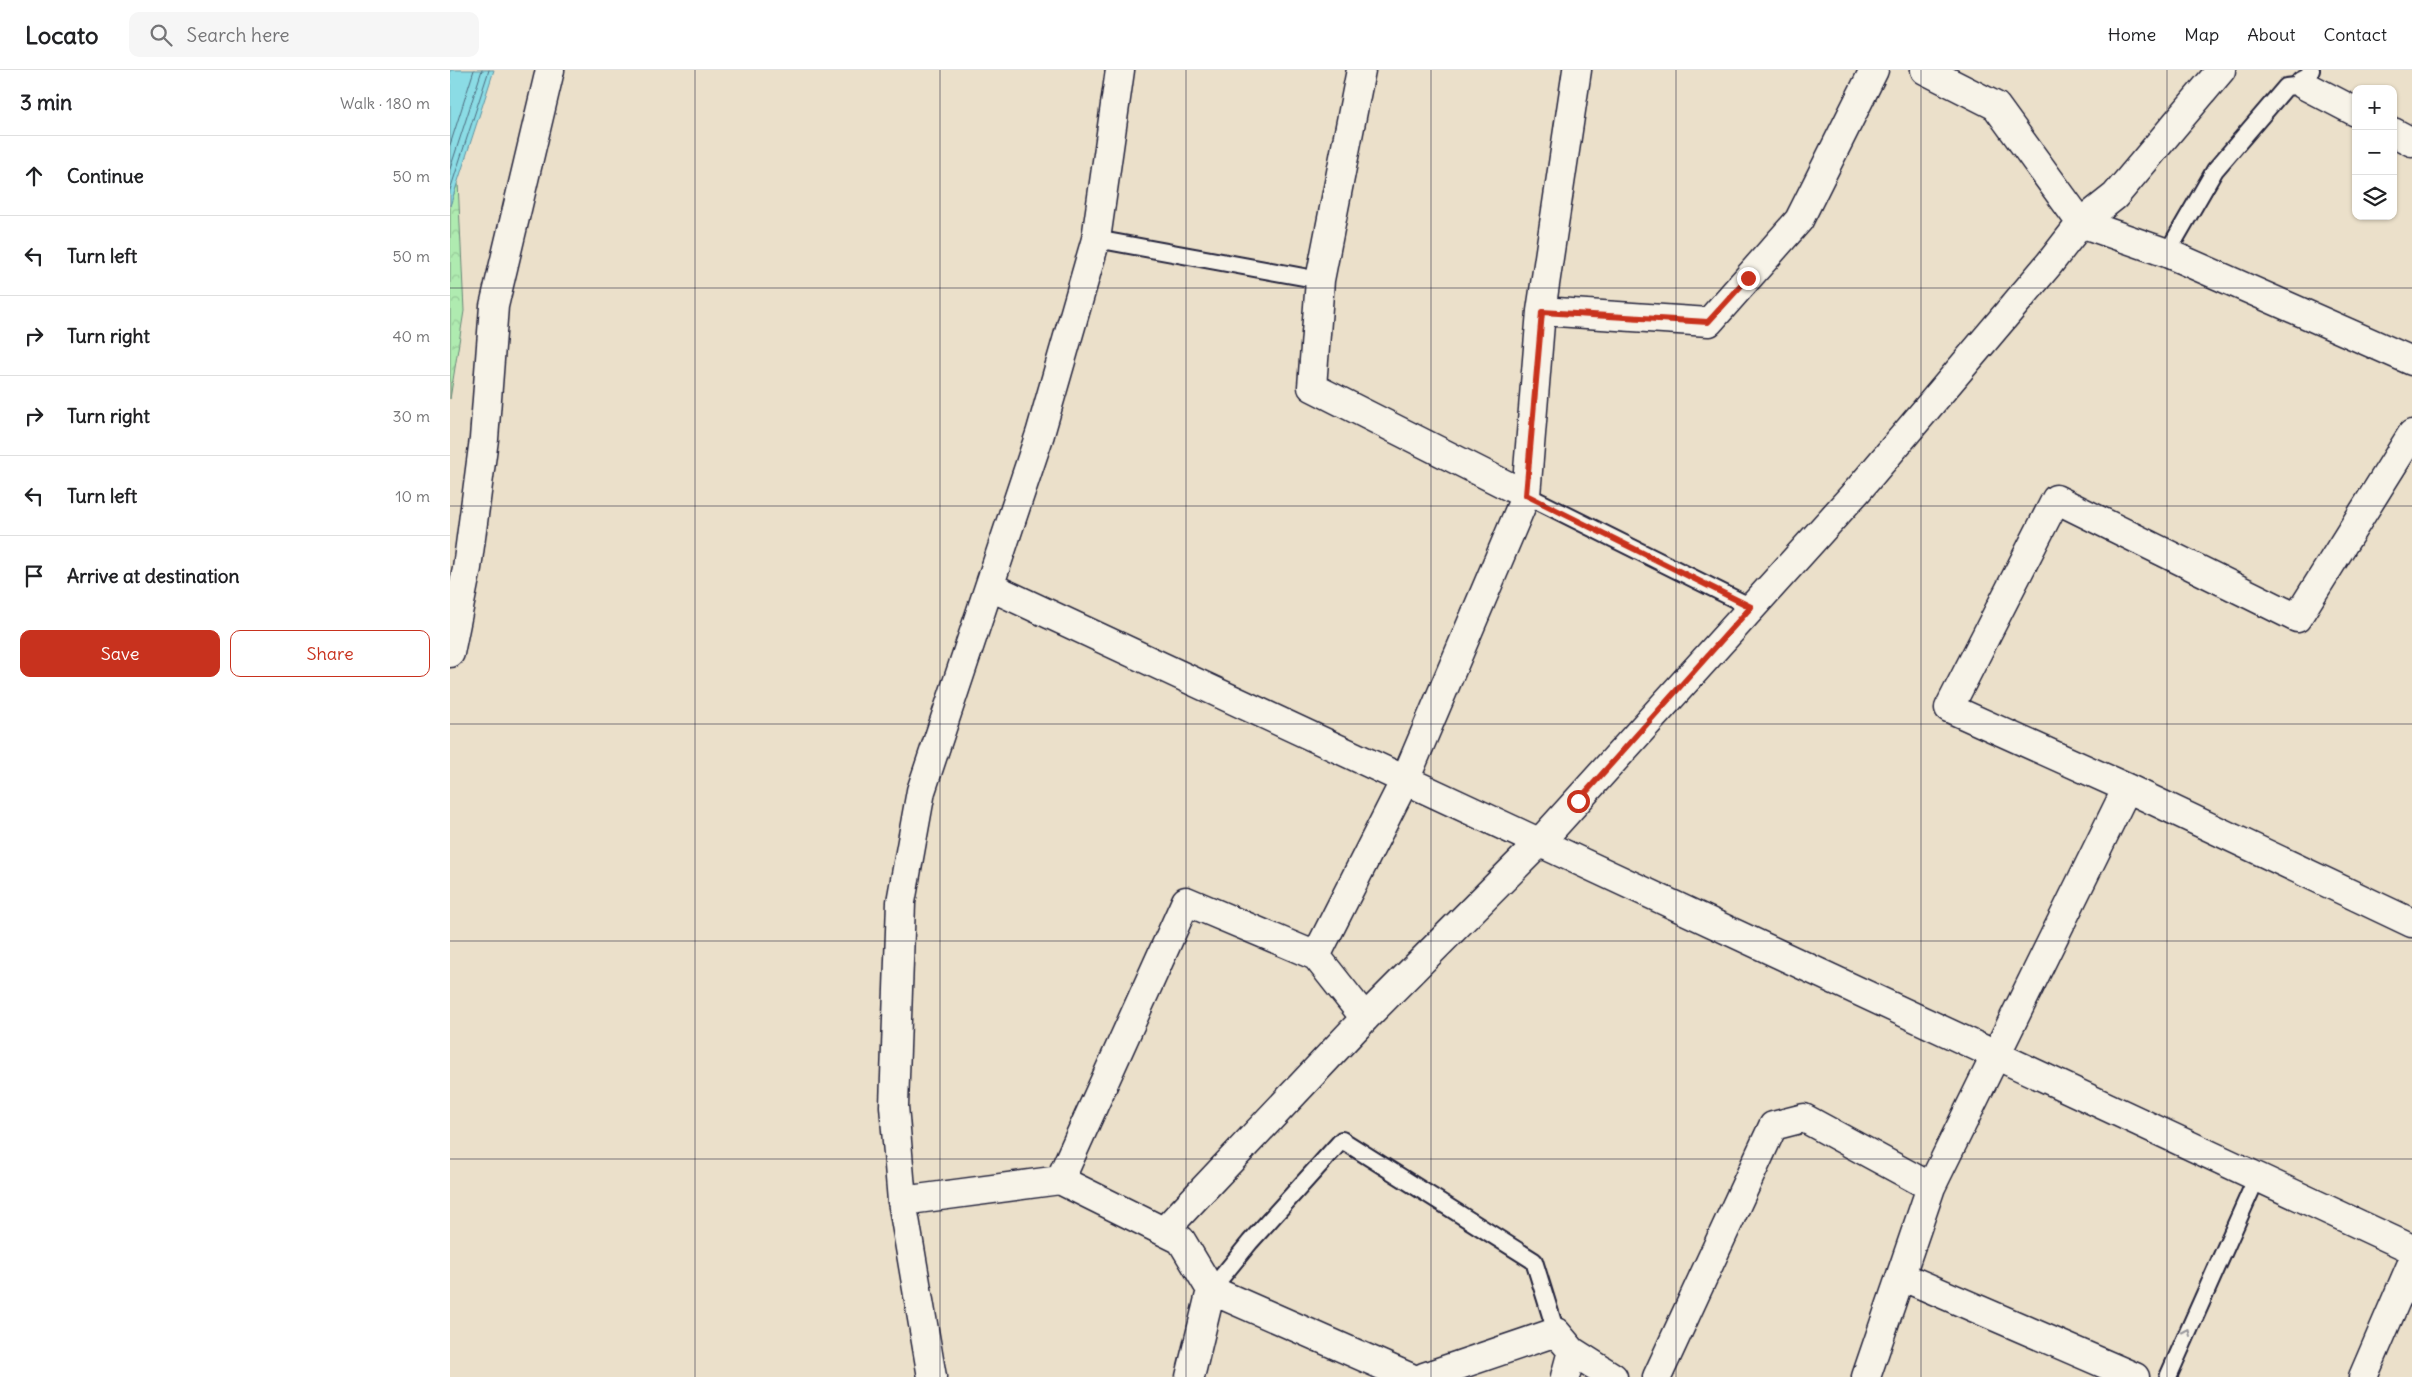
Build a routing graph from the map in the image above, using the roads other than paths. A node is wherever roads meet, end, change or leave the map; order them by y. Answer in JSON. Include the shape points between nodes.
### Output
{"nodes":[{"id":1,"x":550,"y":70,"type":"edge"},
{"id":2,"x":1120,"y":70,"type":"edge"},
{"id":3,"x":1361,"y":70,"type":"edge"},
{"id":4,"x":1576,"y":70,"type":"edge"},
{"id":5,"x":1874,"y":70,"type":"edge"},
{"id":6,"x":1925,"y":70,"type":"edge"},
{"id":7,"x":2221,"y":70,"type":"edge"},
{"id":8,"x":2307,"y":78,"type":"edge"},
{"id":9,"x":2352,"y":109,"type":"edge"},
{"id":10,"x":2397,"y":134,"type":"edge"},
{"id":11,"x":2412,"y":142,"type":"edge"},
{"id":12,"x":2081,"y":223,"type":"junction"},
{"id":13,"x":1096,"y":239,"type":"junction"},
{"id":14,"x":2167,"y":253,"type":"junction"},
{"id":15,"x":1320,"y":280,"type":"junction"},
{"id":16,"x":1542,"y":312,"type":"junction"},
{"id":17,"x":2412,"y":361,"type":"edge"},
{"id":18,"x":2412,"y":434,"type":"edge"},
{"id":19,"x":1526,"y":495,"type":"junction"},
{"id":20,"x":991,"y":587,"type":"junction"},
{"id":21,"x":1751,"y":607,"type":"junction"},
{"id":22,"x":450,"y":653,"type":"edge"},
{"id":23,"x":1405,"y":780,"type":"junction"},
{"id":24,"x":2127,"y":788,"type":"junction"},
{"id":25,"x":1540,"y":842,"type":"junction"},
{"id":26,"x":2412,"y":923,"type":"edge"},
{"id":27,"x":1316,"y":956,"type":"junction"},
{"id":28,"x":1365,"y":1018,"type":"junction"},
{"id":29,"x":1996,"y":1055,"type":"junction"},
{"id":30,"x":2257,"y":1177,"type":"junction"},
{"id":31,"x":1060,"y":1180,"type":"junction"},
{"id":32,"x":1932,"y":1187,"type":"junction"},
{"id":33,"x":902,"y":1201,"type":"junction"},
{"id":34,"x":1165,"y":1230,"type":"junction"},
{"id":35,"x":2412,"y":1249,"type":"edge"},
{"id":36,"x":2412,"y":1263,"type":"edge"},
{"id":37,"x":1900,"y":1276,"type":"junction"},
{"id":38,"x":1211,"y":1290,"type":"junction"},
{"id":39,"x":1564,"y":1353,"type":"edge"},
{"id":40,"x":932,"y":1377,"type":"edge"},
{"id":41,"x":1190,"y":1377,"type":"edge"},
{"id":42,"x":1410,"y":1377,"type":"edge"},
{"id":43,"x":1424,"y":1377,"type":"edge"},
{"id":44,"x":1613,"y":1377,"type":"edge"},
{"id":45,"x":1657,"y":1377,"type":"edge"},
{"id":46,"x":1866,"y":1377,"type":"edge"},
{"id":47,"x":2135,"y":1377,"type":"edge"},
{"id":48,"x":2168,"y":1377,"type":"edge"},
{"id":49,"x":2362,"y":1377,"type":"edge"}],
"edges":[{"from":1,"to":22,"type":"street","via":[[494,306],[484,439],[467,568]]},
{"from":2,"to":13,"type":"street"},
{"from":3,"to":15,"type":"street"},
{"from":4,"to":16,"type":"street"},
{"from":5,"to":16,"type":"street","via":[[1800,220],[1708,322]]},
{"from":6,"to":12,"type":"street","via":[[1996,106]]},
{"from":7,"to":12,"type":"street","via":[[2115,196]]},
{"from":8,"to":9,"type":"street"},
{"from":8,"to":14,"type":"lane","via":[[2286,87],[2215,170]]},
{"from":10,"to":11,"type":"street"},
{"from":12,"to":14,"type":"street"},
{"from":12,"to":21,"type":"street","via":[[1858,489]]},
{"from":13,"to":15,"type":"lane"},
{"from":13,"to":20,"type":"street","via":[[1040,434]]},
{"from":14,"to":17,"type":"street"},
{"from":15,"to":19,"type":"street","via":[[1312,387]]},
{"from":16,"to":19,"type":"street"},
{"from":18,"to":24,"type":"street","via":[[2297,618],[2056,499],[1948,708]]},
{"from":19,"to":21,"type":"lane"},
{"from":19,"to":23,"type":"street"},
{"from":20,"to":23,"type":"street"},
{"from":20,"to":33,"type":"street","via":[[921,791],[901,902],[894,1106]]},
{"from":21,"to":25,"type":"street"},
{"from":23,"to":25,"type":"street"},
{"from":23,"to":27,"type":"street"},
{"from":24,"to":26,"type":"street"},
{"from":24,"to":29,"type":"street"},
{"from":25,"to":28,"type":"street"},
{"from":25,"to":29,"type":"street"},
{"from":27,"to":28,"type":"street"},
{"from":27,"to":31,"type":"street","via":[[1186,900]]},
{"from":28,"to":34,"type":"street"},
{"from":29,"to":30,"type":"street"},
{"from":29,"to":32,"type":"street"},
{"from":30,"to":35,"type":"street"},
{"from":48,"to":30,"type":"lane","one_way":true},
{"from":31,"to":33,"type":"street"},
{"from":31,"to":34,"type":"street"},
{"from":32,"to":37,"type":"street"},
{"from":32,"to":45,"type":"street","via":[[1804,1118],[1773,1126]]},
{"from":33,"to":40,"type":"street"},
{"from":34,"to":38,"type":"street","via":[[1181,1240]]},
{"from":36,"to":49,"type":"street"},
{"from":37,"to":46,"type":"street"},
{"from":37,"to":47,"type":"street"},
{"from":38,"to":39,"type":"lane","via":[[1342,1140],[1534,1261]]},
{"from":38,"to":41,"type":"street"},
{"from":38,"to":42,"type":"street"},
{"from":39,"to":43,"type":"street"},
{"from":39,"to":44,"type":"street"}]}
